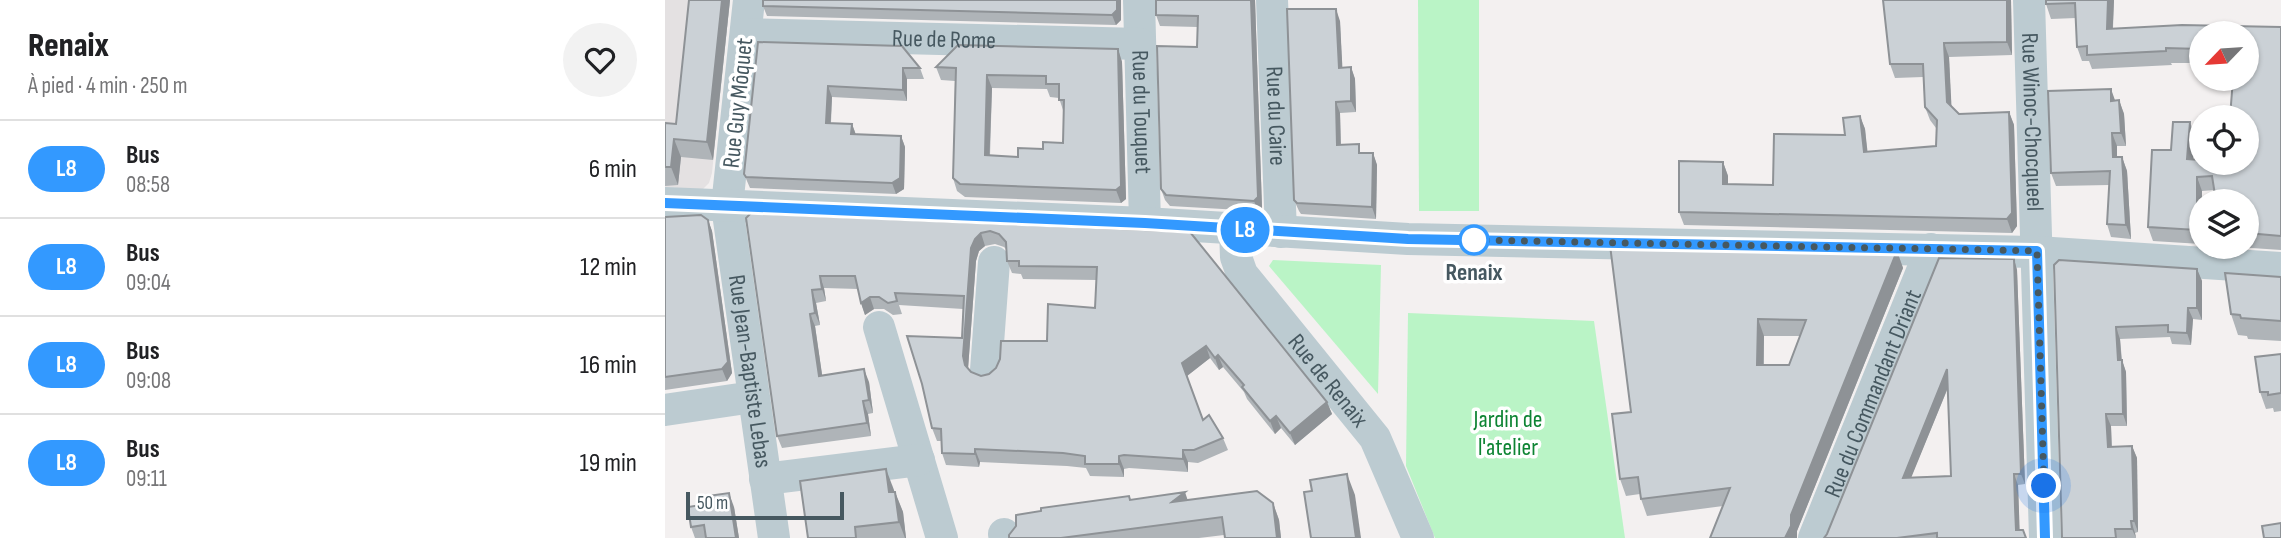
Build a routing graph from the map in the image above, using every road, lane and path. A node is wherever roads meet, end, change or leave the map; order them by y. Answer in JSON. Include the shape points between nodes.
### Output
{"nodes":[{"id":1,"x":749,"y":0,"type":"edge"},
{"id":2,"x":1139,"y":0,"type":"edge"},
{"id":3,"x":1272,"y":0,"type":"edge"},
{"id":4,"x":2029,"y":0,"type":"edge"},
{"id":5,"x":746,"y":34,"type":"junction"},
{"id":6,"x":1140,"y":44,"type":"junction"},
{"id":7,"x":665,"y":203,"type":"edge"},
{"id":8,"x":727,"y":206,"type":"junction"},
{"id":9,"x":1145,"y":223,"type":"junction"},
{"id":10,"x":1235,"y":230,"type":"junction"},
{"id":11,"x":1281,"y":232,"type":"junction"},
{"id":12,"x":994,"y":237,"type":"junction"},
{"id":13,"x":1931,"y":249,"type":"junction"},
{"id":14,"x":2037,"y":251,"type":"junction"},
{"id":15,"x":2281,"y":268,"type":"edge"},
{"id":16,"x":879,"y":327,"type":"dead end"},
{"id":17,"x":986,"y":370,"type":"dead end"},
{"id":18,"x":753,"y":397,"type":"junction"},
{"id":19,"x":665,"y":410,"type":"edge"},
{"id":20,"x":919,"y":460,"type":"junction"},
{"id":21,"x":765,"y":479,"type":"junction"},
{"id":22,"x":774,"y":538,"type":"edge"},
{"id":23,"x":942,"y":538,"type":"edge"},
{"id":24,"x":1418,"y":538,"type":"edge"},
{"id":25,"x":1814,"y":538,"type":"edge"},
{"id":26,"x":2045,"y":538,"type":"edge"}],
"edges":[{"from":1,"to":5,"type":"street","name":"Rue Guy Môquet"},
{"from":2,"to":6,"type":"street","name":"Rue du Touquet"},
{"from":3,"to":11,"type":"street","name":"Rue du Caire"},
{"from":4,"to":14,"type":"street","name":"Rue Winoc-Chocqueel"},
{"from":5,"to":6,"type":"street","name":"Rue de Rome"},
{"from":5,"to":8,"type":"street","name":"Rue Guy Môquet"},
{"from":6,"to":9,"type":"street","name":"Rue du Touquet"},
{"from":7,"to":8,"type":"street"},
{"from":8,"to":12,"type":"street"},
{"from":8,"to":18,"type":"street","name":"Rue Jean-Baptiste Lebas"},
{"from":9,"to":10,"type":"street"},
{"from":9,"to":12,"type":"street"},
{"from":10,"to":11,"type":"street"},
{"from":10,"to":24,"type":"street","name":"Rue de Renaix","via":[[1242,274],[1375,438]]},
{"from":11,"to":13,"type":"street","via":[[1408,239]]},
{"from":12,"to":17,"type":"street"},
{"from":13,"to":14,"type":"street"},
{"from":13,"to":25,"type":"street","name":"Rue du Commandant Driant"},
{"from":14,"to":15,"type":"street"},
{"from":14,"to":26,"type":"street","name":"Rue Winoc-Chocqueel"},
{"from":16,"to":20,"type":"street"},
{"from":18,"to":19,"type":"street"},
{"from":18,"to":21,"type":"street","name":"Rue Jean-Baptiste Lebas"},
{"from":20,"to":21,"type":"street"},
{"from":20,"to":23,"type":"street"},
{"from":21,"to":22,"type":"street","name":"Rue Jean-Baptiste Lebas"}]}
